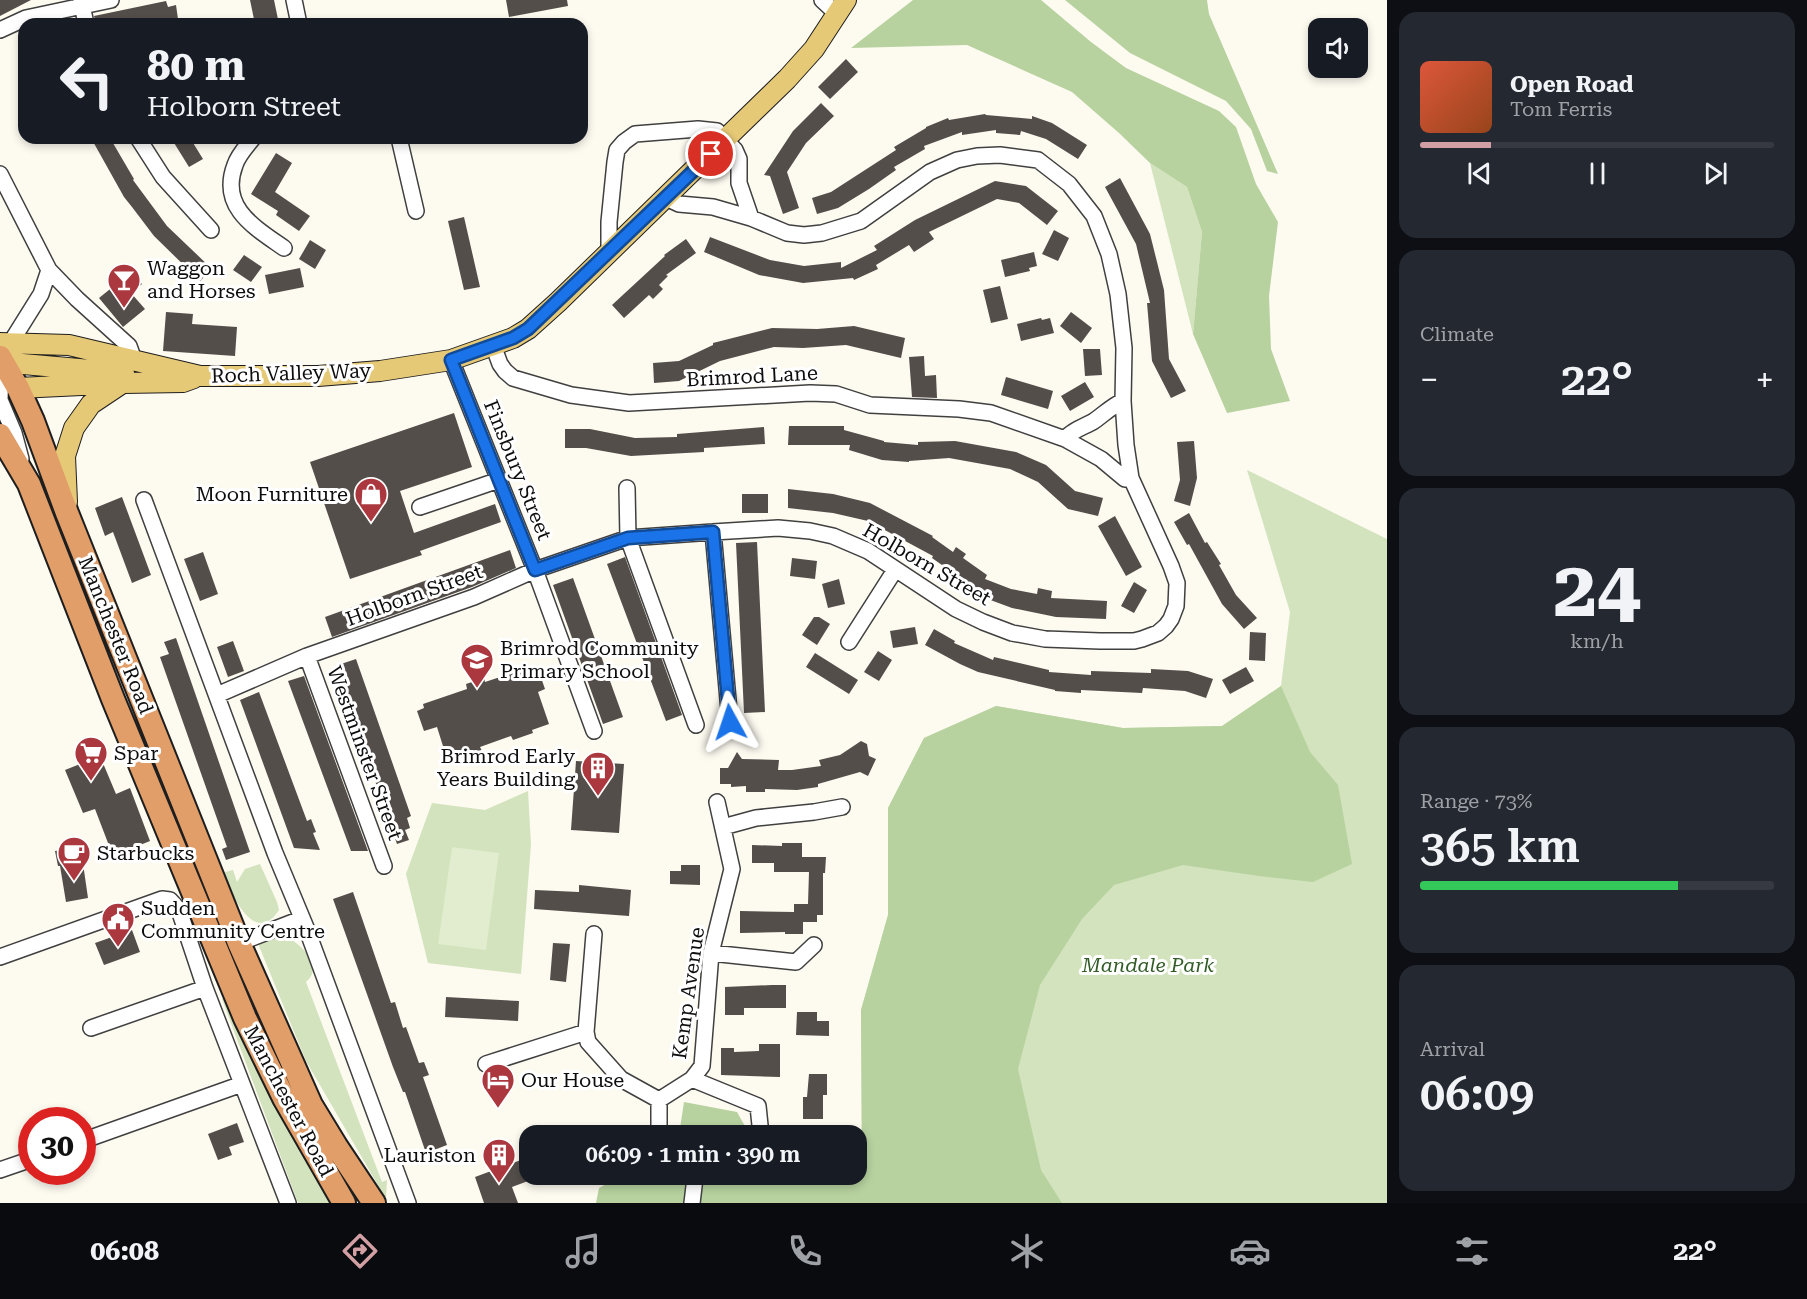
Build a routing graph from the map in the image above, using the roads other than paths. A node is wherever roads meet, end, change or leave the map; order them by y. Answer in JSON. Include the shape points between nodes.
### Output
{"nodes":[{"id":1,"x":111,"y":0,"type":"edge"},
{"id":2,"x":294,"y":0,"type":"edge"},
{"id":3,"x":822,"y":0,"type":"edge"},
{"id":4,"x":81,"y":3,"type":"edge"},
{"id":5,"x":842,"y":7,"type":"edge"},
{"id":6,"x":26,"y":18,"type":"edge"},
{"id":7,"x":85,"y":18,"type":"edge"},
{"id":8,"x":298,"y":18,"type":"edge"},
{"id":9,"x":18,"y":22,"type":"edge"},
{"id":10,"x":0,"y":30,"type":"edge"},
{"id":11,"x":726,"y":140,"type":"junction"},
{"id":12,"x":142,"y":144,"type":"edge"},
{"id":13,"x":249,"y":144,"type":"edge"},
{"id":14,"x":400,"y":144,"type":"edge"},
{"id":15,"x":0,"y":174,"type":"edge"},
{"id":16,"x":666,"y":198,"type":"junction"},
{"id":17,"x":416,"y":211,"type":"dead end"},
{"id":18,"x":751,"y":218,"type":"junction"},
{"id":19,"x":211,"y":230,"type":"dead end"},
{"id":20,"x":284,"y":248,"type":"dead end"},
{"id":21,"x":609,"y":250,"type":"junction"},
{"id":22,"x":49,"y":270,"type":"junction"},
{"id":23,"x":493,"y":345,"type":"junction"},
{"id":24,"x":451,"y":360,"type":"junction"},
{"id":25,"x":3,"y":369,"type":"edge"},
{"id":26,"x":131,"y":375,"type":"junction"},
{"id":27,"x":200,"y":376,"type":"junction"},
{"id":28,"x":1123,"y":401,"type":"junction"},
{"id":29,"x":0,"y":435,"type":"edge"},
{"id":30,"x":1065,"y":439,"type":"junction"},
{"id":31,"x":0,"y":462,"type":"edge"},
{"id":32,"x":1131,"y":478,"type":"junction"},
{"id":33,"x":499,"y":480,"type":"junction"},
{"id":34,"x":29,"y":484,"type":"junction"},
{"id":35,"x":627,"y":488,"type":"dead end"},
{"id":36,"x":144,"y":500,"type":"dead end"},
{"id":37,"x":420,"y":507,"type":"dead end"},
{"id":38,"x":67,"y":513,"type":"junction"},
{"id":39,"x":713,"y":532,"type":"junction"},
{"id":40,"x":628,"y":538,"type":"junction"},
{"id":41,"x":535,"y":570,"type":"junction"},
{"id":42,"x":895,"y":570,"type":"junction"},
{"id":43,"x":849,"y":642,"type":"dead end"},
{"id":44,"x":307,"y":656,"type":"junction"},
{"id":45,"x":217,"y":695,"type":"junction"},
{"id":46,"x":730,"y":722,"type":"dead end"},
{"id":47,"x":696,"y":725,"type":"dead end"},
{"id":48,"x":594,"y":731,"type":"dead end"},
{"id":49,"x":717,"y":802,"type":"dead end"},
{"id":50,"x":842,"y":807,"type":"dead end"},
{"id":51,"x":723,"y":827,"type":"junction"},
{"id":52,"x":384,"y":866,"type":"dead end"},
{"id":53,"x":301,"y":919,"type":"junction"},
{"id":54,"x":594,"y":934,"type":"dead end"},
{"id":55,"x":239,"y":943,"type":"junction"},
{"id":56,"x":814,"y":945,"type":"dead end"},
{"id":57,"x":711,"y":953,"type":"junction"},
{"id":58,"x":0,"y":957,"type":"edge"},
{"id":59,"x":205,"y":988,"type":"junction"},
{"id":60,"x":91,"y":1028,"type":"dead end"},
{"id":61,"x":586,"y":1032,"type":"junction"},
{"id":62,"x":486,"y":1064,"type":"dead end"},
{"id":63,"x":692,"y":1078,"type":"junction"},
{"id":64,"x":242,"y":1084,"type":"junction"},
{"id":65,"x":659,"y":1100,"type":"junction"},
{"id":66,"x":659,"y":1125,"type":"edge"},
{"id":67,"x":760,"y":1125,"type":"edge"},
{"id":68,"x":96,"y":1136,"type":"edge"},
{"id":69,"x":18,"y":1164,"type":"edge"},
{"id":70,"x":0,"y":1170,"type":"edge"},
{"id":71,"x":694,"y":1185,"type":"edge"},
{"id":72,"x":288,"y":1203,"type":"edge"},
{"id":73,"x":344,"y":1203,"type":"edge"},
{"id":74,"x":374,"y":1203,"type":"edge"},
{"id":75,"x":408,"y":1203,"type":"edge"},
{"id":76,"x":692,"y":1203,"type":"edge"}],
"edges":[{"from":1,"to":4,"type":"street"},
{"from":2,"to":8,"type":"street"},
{"from":3,"to":5,"type":"street"},
{"from":4,"to":6,"type":"street"},
{"from":4,"to":7,"type":"street"},
{"from":5,"to":11,"type":"main road","name":"Roch Valley Way","via":[[814,49]]},
{"from":9,"to":10,"type":"street"},
{"from":11,"to":16,"type":"main road","name":"Roch Valley Way"},
{"from":11,"to":18,"type":"street","via":[[739,159],[739,183]]},
{"from":11,"to":21,"type":"street","via":[[717,131],[698,129],[635,134],[624,142],[617,150],[615,162]]},
{"from":12,"to":19,"type":"street","via":[[163,177]]},
{"from":13,"to":20,"type":"street","via":[[235,163],[231,180],[234,205],[254,227]]},
{"from":14,"to":17,"type":"street"},
{"from":15,"to":22,"type":"street"},
{"from":16,"to":18,"type":"street","name":"Holborn Street"},
{"from":16,"to":21,"type":"main road","name":"Roch Valley Way"},
{"from":18,"to":28,"type":"street","name":"Holborn Street","via":[[787,233],[822,233],[861,222],[930,172],[957,160],[1000,155],[1038,160],[1070,184],[1094,216],[1109,254],[1124,348]]},
{"from":21,"to":23,"type":"main road","name":"Roch Valley Way","via":[[528,329]]},
{"from":22,"to":25,"type":"street"},
{"from":22,"to":26,"type":"street","via":[[129,346]]},
{"from":23,"to":24,"type":"main road","name":"Roch Valley Way"},
{"from":23,"to":30,"type":"street","name":"Brimrod Lane","via":[[500,363],[513,378],[571,395],[629,403],[836,394],[870,405],[991,413]]},
{"from":24,"to":27,"type":"main road","name":"Roch Valley Way","via":[[318,376]]},
{"from":24,"to":33,"type":"street","name":"Finsbury Street"},
{"from":25,"to":26,"type":"main road"},
{"from":25,"to":26,"type":"main road","via":[[69,368]]},
{"from":25,"to":34,"type":"street","via":[[0,399]]},
{"from":25,"to":38,"type":"highway","name":"Manchester Road","via":[[33,421]]},
{"from":26,"to":27,"type":"main road"},
{"from":26,"to":27,"type":"main road","via":[[164,382],[183,382]]},
{"from":26,"to":38,"type":"main road","via":[[91,404],[74,428],[65,456]]},
{"from":28,"to":30,"type":"street"},
{"from":28,"to":32,"type":"street","name":"Holborn Street"},
{"from":29,"to":34,"type":"highway","name":"Manchester Road"},
{"from":30,"to":32,"type":"street","name":"Brimrod Lane","via":[[1101,459],[1125,479]]},
{"from":31,"to":34,"type":"highway"},
{"from":32,"to":42,"type":"street","name":"Holborn Street","via":[[1177,583],[1172,619],[1158,633],[1142,639],[1100,641],[1012,633],[956,609]]},
{"from":33,"to":37,"type":"street"},
{"from":33,"to":41,"type":"street","name":"Finsbury Street"},
{"from":34,"to":73,"type":"highway","name":"Manchester Road","via":[[245,1018],[284,1098]]},
{"from":35,"to":40,"type":"street"},
{"from":36,"to":45,"type":"street"},
{"from":38,"to":55,"type":"highway","name":"Manchester Road"},
{"from":39,"to":40,"type":"street","name":"Holborn Street"},
{"from":39,"to":42,"type":"street","name":"Holborn Street","via":[[778,528],[810,531],[852,543]]},
{"from":39,"to":46,"type":"street"},
{"from":40,"to":41,"type":"street","name":"Holborn Street"},
{"from":40,"to":47,"type":"street"},
{"from":41,"to":44,"type":"street","name":"Holborn Street","via":[[474,597]]},
{"from":41,"to":48,"type":"street","name":"Finsbury Street"},
{"from":42,"to":43,"type":"street"},
{"from":44,"to":45,"type":"street","name":"Holborn Street"},
{"from":44,"to":52,"type":"street","name":"Westminster Street"},
{"from":45,"to":53,"type":"street"},
{"from":49,"to":51,"type":"street","name":"Kemp Avenue"},
{"from":50,"to":51,"type":"street","via":[[756,818]]},
{"from":51,"to":57,"type":"street","name":"Kemp Avenue","via":[[732,869]]},
{"from":53,"to":55,"type":"street"},
{"from":53,"to":75,"type":"street"},
{"from":54,"to":61,"type":"street"},
{"from":55,"to":74,"type":"highway","name":"Manchester Road","via":[[311,1105]]},
{"from":56,"to":57,"type":"street","via":[[796,962]]},
{"from":57,"to":63,"type":"street","name":"Kemp Avenue","via":[[702,1066]]},
{"from":58,"to":59,"type":"street","via":[[162,898],[179,910]]},
{"from":59,"to":60,"type":"street"},
{"from":59,"to":64,"type":"street"},
{"from":61,"to":62,"type":"street"},
{"from":61,"to":65,"type":"street","via":[[588,1042],[621,1079]]},
{"from":63,"to":65,"type":"street","name":"Kemp Avenue"},
{"from":63,"to":67,"type":"street","via":[[758,1106]]},
{"from":64,"to":68,"type":"street"},
{"from":64,"to":72,"type":"street"},
{"from":65,"to":66,"type":"street"},
{"from":69,"to":70,"type":"street"},
{"from":71,"to":76,"type":"street"}]}
